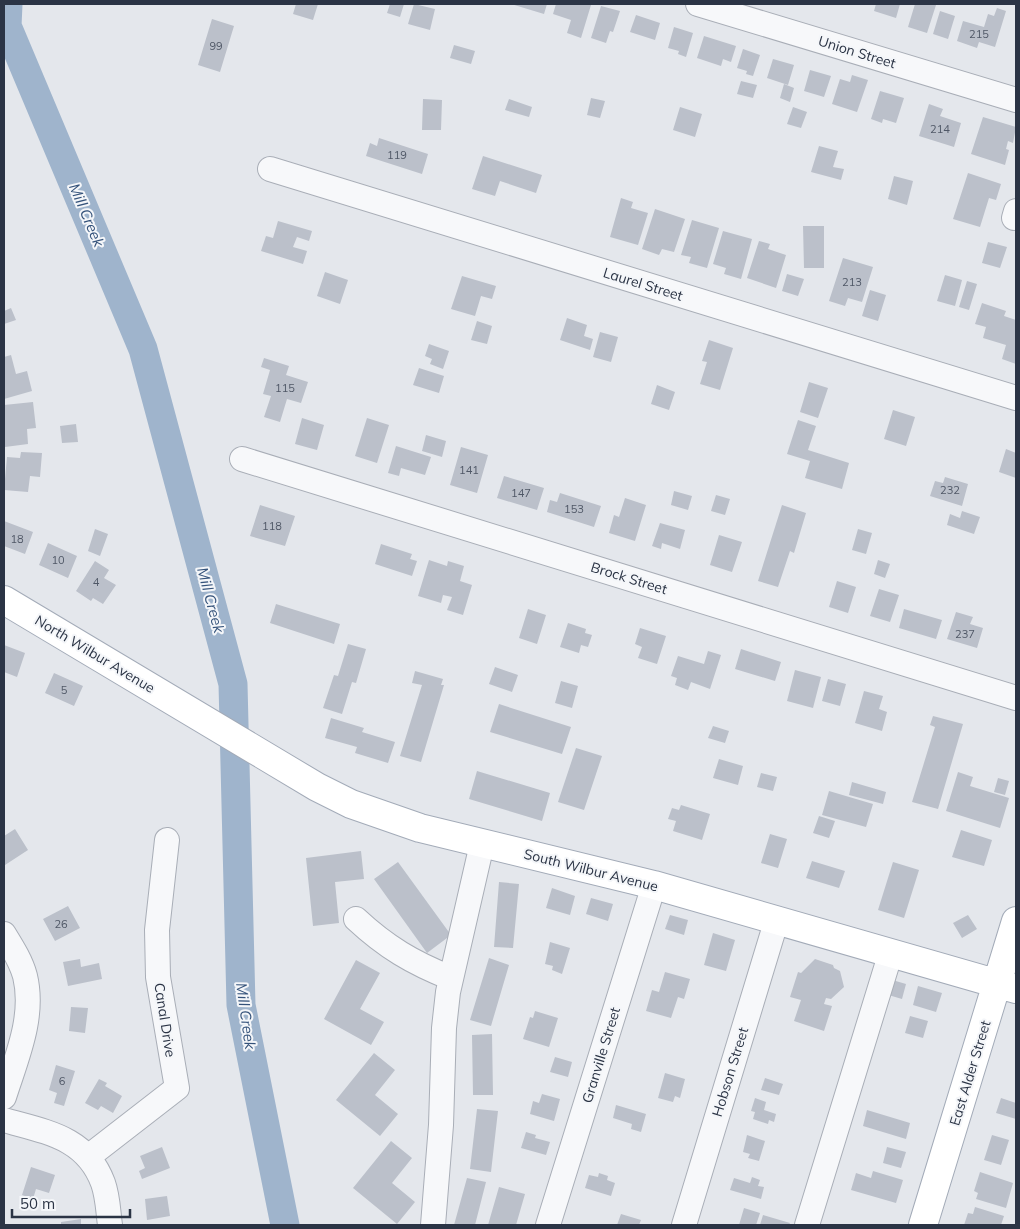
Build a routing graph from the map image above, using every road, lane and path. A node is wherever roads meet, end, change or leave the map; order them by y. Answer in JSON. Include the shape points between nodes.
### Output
{"nodes":[{"id":1,"x":698,"y":4,"type":"edge"},
{"id":2,"x":1016,"y":100,"type":"edge"},
{"id":3,"x":270,"y":169,"type":"dead end"},
{"id":4,"x":1016,"y":398,"type":"edge"},
{"id":5,"x":242,"y":459,"type":"dead end"},
{"id":6,"x":4,"y":600,"type":"edge"},
{"id":7,"x":1016,"y":698,"type":"edge"},
{"id":8,"x":185,"y":708,"type":"joint"},
{"id":9,"x":167,"y":840,"type":"dead end"},
{"id":10,"x":482,"y":844,"type":"junction"},
{"id":11,"x":654,"y":885,"type":"junction"},
{"id":12,"x":777,"y":919,"type":"junction"},
{"id":13,"x":356,"y":920,"type":"dead end"},
{"id":14,"x":1016,"y":921,"type":"edge"},
{"id":15,"x":4,"y":934,"type":"edge"},
{"id":16,"x":891,"y":952,"type":"junction"},
{"id":17,"x":451,"y":978,"type":"junction"},
{"id":18,"x":1007,"y":986,"type":"edge"},
{"id":19,"x":4,"y":1097,"type":"edge"},
{"id":20,"x":4,"y":1120,"type":"edge"},
{"id":21,"x":88,"y":1157,"type":"junction"},
{"id":22,"x":110,"y":1225,"type":"edge"},
{"id":23,"x":433,"y":1225,"type":"edge"},
{"id":24,"x":548,"y":1225,"type":"edge"},
{"id":25,"x":684,"y":1225,"type":"edge"},
{"id":26,"x":807,"y":1225,"type":"edge"},
{"id":27,"x":923,"y":1225,"type":"edge"}],
"edges":[{"from":1,"to":2,"type":"street","name":"Union Street"},
{"from":3,"to":4,"type":"street","name":"Laurel Street"},
{"from":5,"to":7,"type":"street","name":"Brock Street"},
{"from":6,"to":8,"type":"main road","name":"North Wilbur Avenue"},
{"from":8,"to":10,"type":"main road","name":"South Wilbur Avenue","via":[[351,804],[420,828]]},
{"from":9,"to":21,"type":"street","name":"Canal Drive","via":[[157,930],[158,977],[177,1088]]},
{"from":10,"to":11,"type":"main road","name":"South Wilbur Avenue"},
{"from":10,"to":17,"type":"street"},
{"from":11,"to":12,"type":"main road","name":"South Wilbur Avenue"},
{"from":11,"to":24,"type":"street","name":"Granville Street"},
{"from":12,"to":16,"type":"main road","name":"South Wilbur Avenue"},
{"from":12,"to":25,"type":"street","name":"Hobson Street"},
{"from":13,"to":17,"type":"street","via":[[400,955]]},
{"from":14,"to":18,"type":"main road","name":"East Alder Street"},
{"from":15,"to":19,"type":"street","via":[[25,975],[28,996],[24,1034]]},
{"from":16,"to":18,"type":"main road","name":"South Wilbur Avenue"},
{"from":16,"to":26,"type":"street"},
{"from":17,"to":23,"type":"street","via":[[444,1028],[442,1125]]},
{"from":18,"to":27,"type":"main road","name":"East Alder Street"},
{"from":20,"to":21,"type":"street","via":[[54,1135]]},
{"from":21,"to":22,"type":"street","via":[[103,1184]]}]}
